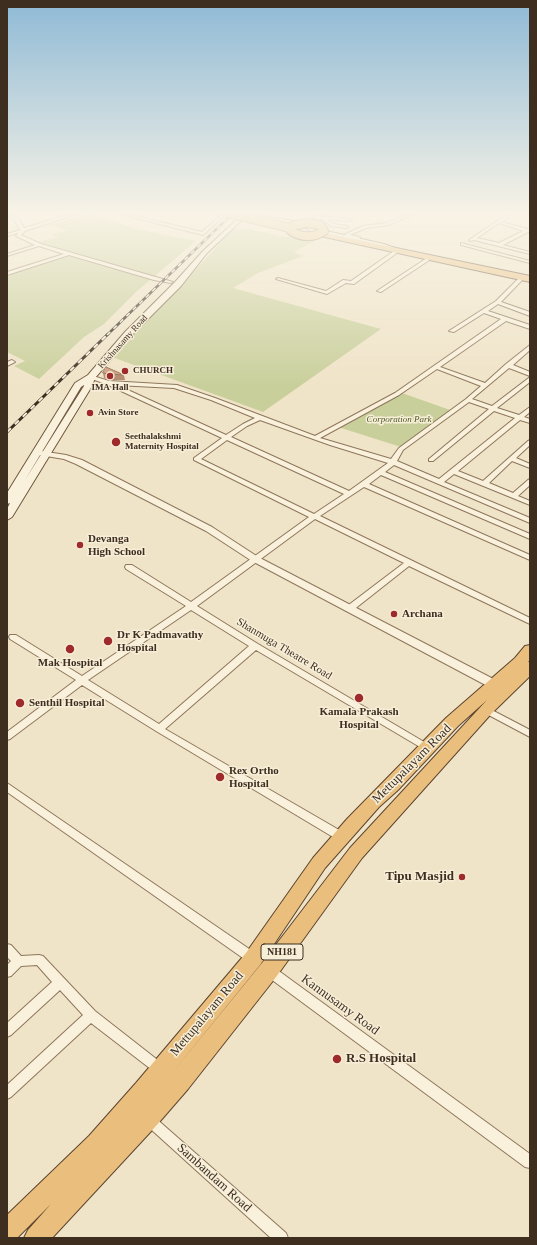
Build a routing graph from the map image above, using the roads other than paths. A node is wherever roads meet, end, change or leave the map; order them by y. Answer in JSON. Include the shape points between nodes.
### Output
{"nodes":[{"id":1,"x":131,"y":271,"type":"edge"},
{"id":2,"x":189,"y":271,"type":"edge"},
{"id":3,"x":369,"y":271,"type":"edge"},
{"id":4,"x":410,"y":271,"type":"edge"},
{"id":5,"x":503,"y":271,"type":"edge"},
{"id":6,"x":528,"y":276,"type":"edge"},
{"id":7,"x":278,"y":279,"type":"dead end"},
{"id":8,"x":171,"y":282,"type":"dead end"},
{"id":9,"x":379,"y":291,"type":"dead end"},
{"id":10,"x":498,"y":302,"type":"junction"},
{"id":11,"x":484,"y":311,"type":"junction"},
{"id":12,"x":530,"y":314,"type":"edge"},
{"id":13,"x":505,"y":319,"type":"junction"},
{"id":14,"x":530,"y":327,"type":"edge"},
{"id":15,"x":452,"y":331,"type":"dead end"},
{"id":16,"x":530,"y":347,"type":"edge"},
{"id":17,"x":508,"y":365,"type":"junction"},
{"id":18,"x":436,"y":368,"type":"junction"},
{"id":19,"x":530,"y":374,"type":"edge"},
{"id":20,"x":91,"y":377,"type":"junction"},
{"id":21,"x":530,"y":379,"type":"edge"},
{"id":22,"x":108,"y":383,"type":"junction"},
{"id":23,"x":485,"y":385,"type":"junction"},
{"id":24,"x":468,"y":400,"type":"junction"},
{"id":25,"x":495,"y":409,"type":"junction"},
{"id":26,"x":530,"y":409,"type":"edge"},
{"id":27,"x":520,"y":417,"type":"junction"},
{"id":28,"x":260,"y":418,"type":"junction"},
{"id":29,"x":530,"y":421,"type":"edge"},
{"id":30,"x":226,"y":438,"type":"junction"},
{"id":31,"x":315,"y":438,"type":"junction"},
{"id":32,"x":530,"y":442,"type":"edge"},
{"id":33,"x":42,"y":453,"type":"junction"},
{"id":34,"x":512,"y":459,"type":"junction"},
{"id":35,"x":431,"y":460,"type":"dead end"},
{"id":36,"x":393,"y":462,"type":"junction"},
{"id":37,"x":530,"y":466,"type":"edge"},
{"id":38,"x":380,"y":472,"type":"junction"},
{"id":39,"x":455,"y":472,"type":"junction"},
{"id":40,"x":530,"y":481,"type":"edge"},
{"id":41,"x":440,"y":482,"type":"junction"},
{"id":42,"x":364,"y":484,"type":"junction"},
{"id":43,"x":484,"y":484,"type":"junction"},
{"id":44,"x":350,"y":494,"type":"junction"},
{"id":45,"x":514,"y":496,"type":"junction"},
{"id":46,"x":7,"y":501,"type":"edge"},
{"id":47,"x":530,"y":503,"type":"edge"},
{"id":48,"x":315,"y":516,"type":"junction"},
{"id":49,"x":7,"y":517,"type":"edge"},
{"id":50,"x":530,"y":521,"type":"edge"},
{"id":51,"x":530,"y":537,"type":"edge"},
{"id":52,"x":530,"y":558,"type":"edge"},
{"id":53,"x":255,"y":559,"type":"junction"},
{"id":54,"x":408,"y":563,"type":"junction"},
{"id":55,"x":129,"y":567,"type":"dead end"},
{"id":56,"x":191,"y":606,"type":"junction"},
{"id":57,"x":349,"y":609,"type":"junction"},
{"id":58,"x":530,"y":621,"type":"edge"},
{"id":59,"x":13,"y":637,"type":"dead end"},
{"id":60,"x":255,"y":646,"type":"junction"},
{"id":61,"x":530,"y":650,"type":"edge"},
{"id":62,"x":530,"y":667,"type":"edge"},
{"id":63,"x":82,"y":680,"type":"junction"},
{"id":64,"x":500,"y":688,"type":"junction"},
{"id":65,"x":486,"y":710,"type":"junction"},
{"id":66,"x":159,"y":729,"type":"junction"},
{"id":67,"x":530,"y":734,"type":"edge"},
{"id":68,"x":7,"y":737,"type":"edge"},
{"id":69,"x":428,"y":748,"type":"junction"},
{"id":70,"x":7,"y":787,"type":"edge"},
{"id":71,"x":342,"y":837,"type":"junction"},
{"id":72,"x":7,"y":949,"type":"edge"},
{"id":73,"x":19,"y":961,"type":"junction"},
{"id":74,"x":261,"y":964,"type":"junction"},
{"id":75,"x":7,"y":972,"type":"edge"},
{"id":76,"x":61,"y":982,"type":"junction"},
{"id":77,"x":91,"y":1015,"type":"junction"},
{"id":78,"x":7,"y":1031,"type":"edge"},
{"id":79,"x":161,"y":1070,"type":"junction"},
{"id":80,"x":7,"y":1093,"type":"edge"},
{"id":81,"x":147,"y":1119,"type":"junction"},
{"id":82,"x":530,"y":1162,"type":"edge"},
{"id":83,"x":7,"y":1231,"type":"edge"},
{"id":84,"x":36,"y":1238,"type":"edge"},
{"id":85,"x":281,"y":1238,"type":"edge"}],
"edges":[{"from":1,"to":8,"type":"street"},
{"from":2,"to":20,"type":"main road","name":"Krishnasamy Road","via":[[128,334]]},
{"from":3,"to":7,"type":"street","via":[[352,283],[345,281],[327,293]]},
{"from":4,"to":9,"type":"street"},
{"from":5,"to":6,"type":"highway"},
{"from":6,"to":10,"type":"street"},
{"from":10,"to":11,"type":"street"},
{"from":10,"to":12,"type":"street"},
{"from":11,"to":13,"type":"street"},
{"from":11,"to":15,"type":"street"},
{"from":13,"to":14,"type":"street"},
{"from":13,"to":18,"type":"street"},
{"from":16,"to":17,"type":"street"},
{"from":17,"to":19,"type":"street"},
{"from":17,"to":23,"type":"street"},
{"from":18,"to":23,"type":"street"},
{"from":18,"to":31,"type":"street","via":[[397,394]]},
{"from":20,"to":22,"type":"street"},
{"from":20,"to":33,"type":"main road","name":"Krishnasamy Road","via":[[88,386]]},
{"from":21,"to":25,"type":"street"},
{"from":22,"to":28,"type":"street","via":[[175,386]]},
{"from":22,"to":30,"type":"street"},
{"from":23,"to":24,"type":"street"},
{"from":24,"to":25,"type":"street"},
{"from":24,"to":36,"type":"street","via":[[401,449]]},
{"from":25,"to":27,"type":"street"},
{"from":25,"to":35,"type":"street"},
{"from":26,"to":27,"type":"street"},
{"from":27,"to":29,"type":"street"},
{"from":27,"to":39,"type":"street"},
{"from":28,"to":30,"type":"street"},
{"from":28,"to":31,"type":"street"},
{"from":30,"to":44,"type":"street"},
{"from":30,"to":48,"type":"street","via":[[196,459]]},
{"from":31,"to":36,"type":"street"},
{"from":32,"to":34,"type":"street"},
{"from":33,"to":46,"type":"main road"},
{"from":33,"to":49,"type":"main road","name":"Krishnasamy Road"},
{"from":33,"to":53,"type":"street","via":[[79,462],[210,529]]},
{"from":34,"to":37,"type":"street"},
{"from":34,"to":43,"type":"street"},
{"from":36,"to":38,"type":"street"},
{"from":36,"to":41,"type":"street"},
{"from":38,"to":42,"type":"street"},
{"from":38,"to":51,"type":"street"},
{"from":39,"to":41,"type":"street"},
{"from":39,"to":43,"type":"street"},
{"from":40,"to":45,"type":"street"},
{"from":41,"to":50,"type":"street"},
{"from":42,"to":44,"type":"street"},
{"from":42,"to":52,"type":"street"},
{"from":43,"to":45,"type":"street"},
{"from":44,"to":48,"type":"street"},
{"from":45,"to":47,"type":"street"},
{"from":48,"to":53,"type":"street"},
{"from":48,"to":54,"type":"street"},
{"from":53,"to":56,"type":"street"},
{"from":53,"to":57,"type":"street"},
{"from":54,"to":57,"type":"street"},
{"from":54,"to":58,"type":"street"},
{"from":55,"to":56,"type":"street","name":"Shanmuga Theatre Road"},
{"from":56,"to":60,"type":"street","name":"Shanmuga Theatre Road"},
{"from":56,"to":63,"type":"street"},
{"from":57,"to":64,"type":"street"},
{"from":59,"to":63,"type":"street"},
{"from":60,"to":66,"type":"street"},
{"from":60,"to":69,"type":"street","name":"Shanmuga Theatre Road"},
{"from":61,"to":64,"type":"highway","name":"Mettupalayam Road","number":"NH181"},
{"from":62,"to":64,"type":"highway","name":"Mettupalayam Road","number":"NH181"},
{"from":63,"to":66,"type":"street"},
{"from":63,"to":68,"type":"street"},
{"from":64,"to":65,"type":"highway","name":"Mettupalayam Road","number":"NH181"},
{"from":64,"to":69,"type":"highway","name":"Mettupalayam Road","number":"NH181","via":[[452,722]]},
{"from":65,"to":67,"type":"street"},
{"from":65,"to":74,"type":"highway","name":"Mettupalayam Road","number":"NH181","via":[[356,853]]},
{"from":66,"to":71,"type":"street"},
{"from":69,"to":71,"type":"highway","name":"Mettupalayam Road","number":"NH181","via":[[373,802]]},
{"from":70,"to":74,"type":"street","name":"Kannusamy Road"},
{"from":71,"to":74,"type":"highway","name":"Mettupalayam Road","number":"NH181","via":[[319,863]]},
{"from":72,"to":73,"type":"street"},
{"from":73,"to":75,"type":"street"},
{"from":73,"to":76,"type":"street","via":[[39,960]]},
{"from":74,"to":79,"type":"highway","name":"Mettupalayam Road","number":"NH181","via":[[222,999]]},
{"from":74,"to":81,"type":"highway","name":"Mettupalayam Road","number":"NH181","via":[[180,1081]]},
{"from":74,"to":82,"type":"street","name":"Kannusamy Road"},
{"from":76,"to":77,"type":"street"},
{"from":76,"to":78,"type":"street"},
{"from":77,"to":79,"type":"street"},
{"from":77,"to":80,"type":"street"},
{"from":79,"to":83,"type":"highway","name":"Mettupalayam Road","number":"NH181","via":[[97,1144]]},
{"from":81,"to":84,"type":"highway","name":"Mettupalayam Road","number":"NH181"},
{"from":81,"to":85,"type":"street","name":"Sambandam Road"}]}
